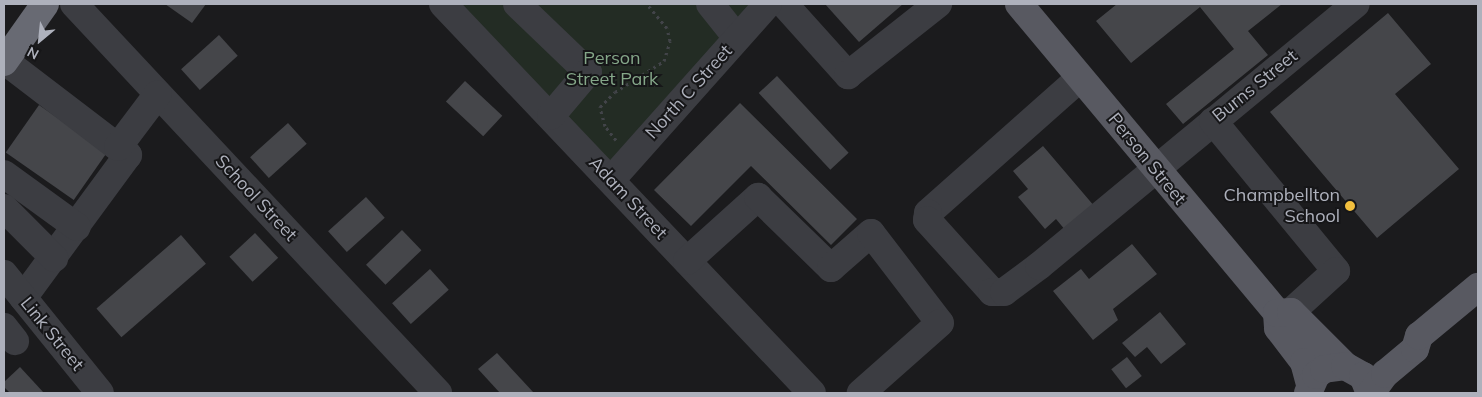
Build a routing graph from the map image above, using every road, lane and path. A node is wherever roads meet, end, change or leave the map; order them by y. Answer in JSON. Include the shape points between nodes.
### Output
{"nodes":[{"id":1,"x":45,"y":4,"type":"edge"},
{"id":2,"x":74,"y":4,"type":"edge"},
{"id":3,"x":443,"y":4,"type":"edge"},
{"id":4,"x":517,"y":4,"type":"edge"},
{"id":5,"x":647,"y":4,"type":"edge"},
{"id":6,"x":710,"y":4,"type":"edge"},
{"id":7,"x":768,"y":4,"type":"edge"},
{"id":8,"x":784,"y":4,"type":"edge"},
{"id":9,"x":938,"y":4,"type":"edge"},
{"id":10,"x":1019,"y":4,"type":"edge"},
{"id":11,"x":1356,"y":4,"type":"edge"},
{"id":12,"x":738,"y":38,"type":"junction"},
{"id":13,"x":4,"y":62,"type":"edge"},
{"id":14,"x":1080,"y":78,"type":"junction"},
{"id":15,"x":158,"y":94,"type":"junction"},
{"id":16,"x":551,"y":116,"type":"junction"},
{"id":17,"x":1213,"y":121,"type":"junction"},
{"id":18,"x":118,"y":148,"type":"junction"},
{"id":19,"x":630,"y":158,"type":"junction"},
{"id":20,"x":1154,"y":169,"type":"junction"},
{"id":21,"x":4,"y":174,"type":"edge"},
{"id":22,"x":611,"y":180,"type":"junction"},
{"id":23,"x":4,"y":208,"type":"edge"},
{"id":24,"x":78,"y":227,"type":"junction"},
{"id":25,"x":54,"y":258,"type":"junction"},
{"id":26,"x":687,"y":261,"type":"junction"},
{"id":27,"x":11,"y":287,"type":"edge"},
{"id":28,"x":1478,"y":287,"type":"edge"},
{"id":29,"x":1284,"y":312,"type":"junction"},
{"id":30,"x":1419,"y":336,"type":"junction"},
{"id":31,"x":1348,"y":367,"type":"junction"},
{"id":32,"x":1309,"y":389,"type":"edge"},
{"id":33,"x":100,"y":393,"type":"edge"},
{"id":34,"x":438,"y":393,"type":"edge"},
{"id":35,"x":812,"y":393,"type":"edge"},
{"id":36,"x":861,"y":393,"type":"edge"},
{"id":37,"x":1371,"y":393,"type":"edge"}],
"edges":[{"from":1,"to":13,"type":"highway"},
{"from":2,"to":15,"type":"street","name":"School Street"},
{"from":3,"to":16,"type":"street","name":"Adam Street"},
{"from":4,"to":16,"type":"street","via":[[588,72]]},
{"from":5,"to":19,"type":"path","via":[[667,28],[670,41],[664,61],[615,92],[600,108],[605,126]]},
{"from":6,"to":12,"type":"street"},
{"from":7,"to":12,"type":"street","name":"North C Street"},
{"from":8,"to":9,"type":"street","via":[[848,75]]},
{"from":10,"to":14,"type":"main road","name":"Person Street"},
{"from":11,"to":17,"type":"street","name":"Burns Street"},
{"from":12,"to":19,"type":"street","name":"North C Street"},
{"from":13,"to":18,"type":"street"},
{"from":14,"to":20,"type":"main road","name":"Person Street"},
{"from":14,"to":20,"type":"street","name":"Burns Street","via":[[964,178],[928,212],[927,220],[992,292],[1004,292]]},
{"from":15,"to":18,"type":"street"},
{"from":15,"to":34,"type":"street","name":"School Street"},
{"from":16,"to":22,"type":"street","name":"Adam Street"},
{"from":17,"to":20,"type":"street","name":"Burns Street"},
{"from":17,"to":29,"type":"street","via":[[1336,271]]},
{"from":18,"to":24,"type":"street","via":[[128,155]]},
{"from":19,"to":22,"type":"street","name":"North C Street"},
{"from":20,"to":29,"type":"main road","name":"Person Street"},
{"from":21,"to":24,"type":"street"},
{"from":22,"to":26,"type":"street","name":"Adam Street"},
{"from":23,"to":25,"type":"street"},
{"from":24,"to":25,"type":"street"},
{"from":25,"to":27,"type":"street"},
{"from":26,"to":35,"type":"street","name":"Adam Street"},
{"from":26,"to":36,"type":"street","via":[[758,197],[832,268],[871,233],[940,323]]},
{"from":27,"to":33,"type":"street","name":"Link Street"},
{"from":28,"to":30,"type":"main road"},
{"from":29,"to":31,"type":"main road","name":"Person Street"},
{"from":29,"to":32,"type":"main road","name":"Person Street","via":[[1278,328],[1304,362]]},
{"from":30,"to":31,"type":"main road","via":[[1407,336],[1384,356]]},
{"from":30,"to":37,"type":"main road","via":[[1414,349],[1385,374]]},
{"from":31,"to":32,"type":"main road","via":[[1324,369]]},
{"from":31,"to":37,"type":"main road","name":"Person Street","via":[[1363,376]]}]}
